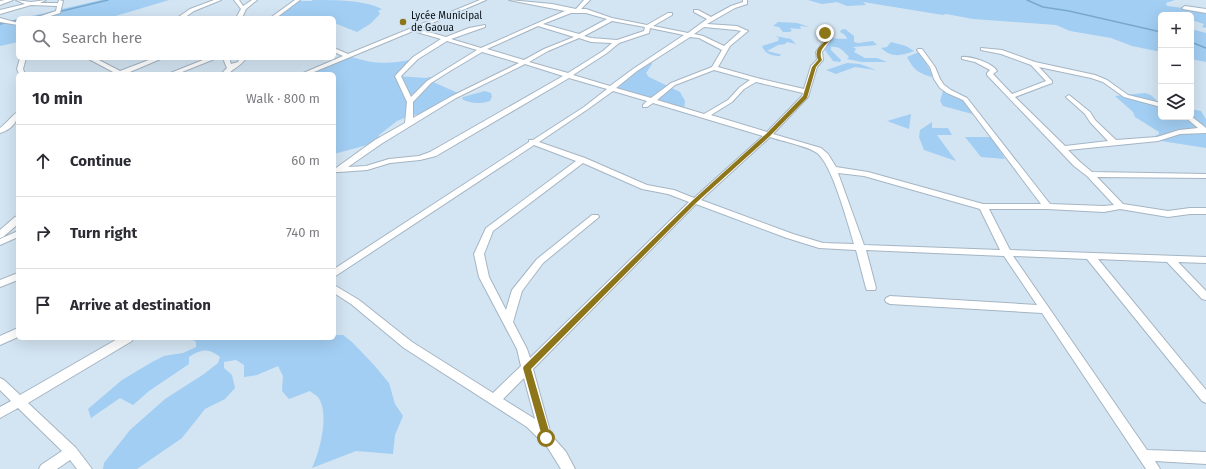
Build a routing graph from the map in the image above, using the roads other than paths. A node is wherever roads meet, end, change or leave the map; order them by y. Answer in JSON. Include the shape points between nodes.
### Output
{"nodes":[{"id":1,"x":11,"y":0,"type":"edge"},
{"id":2,"x":18,"y":0,"type":"edge"},
{"id":3,"x":44,"y":0,"type":"edge"},
{"id":4,"x":219,"y":0,"type":"edge"},
{"id":5,"x":236,"y":0,"type":"edge"},
{"id":6,"x":255,"y":0,"type":"edge"},
{"id":7,"x":298,"y":0,"type":"edge"},
{"id":8,"x":484,"y":0,"type":"edge"},
{"id":9,"x":502,"y":0,"type":"edge"},
{"id":10,"x":588,"y":0,"type":"edge"},
{"id":11,"x":745,"y":0,"type":"edge"},
{"id":12,"x":513,"y":1,"type":"edge"},
{"id":13,"x":60,"y":2,"type":"edge"},
{"id":14,"x":464,"y":2,"type":"dead end"},
{"id":15,"x":0,"y":3,"type":"edge"},
{"id":16,"x":33,"y":4,"type":"junction"},
{"id":17,"x":244,"y":8,"type":"junction"},
{"id":18,"x":1186,"y":8,"type":"dead end"},
{"id":19,"x":462,"y":9,"type":"junction"},
{"id":20,"x":573,"y":11,"type":"junction"},
{"id":21,"x":696,"y":11,"type":"dead end"},
{"id":22,"x":1206,"y":11,"type":"edge"},
{"id":23,"x":0,"y":12,"type":"edge"},
{"id":24,"x":670,"y":14,"type":"dead end"},
{"id":25,"x":45,"y":16,"type":"edge"},
{"id":26,"x":183,"y":16,"type":"edge"},
{"id":27,"x":241,"y":16,"type":"edge"},
{"id":28,"x":276,"y":16,"type":"edge"},
{"id":29,"x":611,"y":19,"type":"junction"},
{"id":30,"x":711,"y":19,"type":"junction"},
{"id":31,"x":0,"y":20,"type":"edge"},
{"id":32,"x":16,"y":24,"type":"edge"},
{"id":33,"x":538,"y":24,"type":"junction"},
{"id":34,"x":701,"y":25,"type":"junction"},
{"id":35,"x":483,"y":26,"type":"dead end"},
{"id":36,"x":648,"y":26,"type":"junction"},
{"id":37,"x":412,"y":29,"type":"junction"},
{"id":38,"x":825,"y":33,"type":"dead end"},
{"id":39,"x":690,"y":35,"type":"junction"},
{"id":40,"x":580,"y":36,"type":"junction"},
{"id":41,"x":446,"y":39,"type":"junction"},
{"id":42,"x":617,"y":42,"type":"junction"},
{"id":43,"x":725,"y":49,"type":"junction"},
{"id":44,"x":983,"y":49,"type":"dead end"},
{"id":45,"x":482,"y":50,"type":"junction"},
{"id":46,"x":920,"y":50,"type":"dead end"},
{"id":47,"x":336,"y":51,"type":"edge"},
{"id":48,"x":348,"y":56,"type":"junction"},
{"id":49,"x":964,"y":58,"type":"dead end"},
{"id":50,"x":22,"y":60,"type":"edge"},
{"id":51,"x":94,"y":60,"type":"edge"},
{"id":52,"x":107,"y":60,"type":"edge"},
{"id":53,"x":155,"y":60,"type":"edge"},
{"id":54,"x":209,"y":60,"type":"edge"},
{"id":55,"x":228,"y":60,"type":"edge"},
{"id":56,"x":242,"y":60,"type":"edge"},
{"id":57,"x":526,"y":62,"type":"junction"},
{"id":58,"x":1033,"y":64,"type":"junction"},
{"id":59,"x":104,"y":65,"type":"junction"},
{"id":60,"x":229,"y":67,"type":"junction"},
{"id":61,"x":714,"y":68,"type":"junction"},
{"id":62,"x":21,"y":72,"type":"edge"},
{"id":63,"x":117,"y":72,"type":"edge"},
{"id":64,"x":122,"y":72,"type":"edge"},
{"id":65,"x":176,"y":72,"type":"edge"},
{"id":66,"x":226,"y":72,"type":"edge"},
{"id":67,"x":309,"y":72,"type":"edge"},
{"id":68,"x":569,"y":75,"type":"junction"},
{"id":69,"x":755,"y":80,"type":"junction"},
{"id":70,"x":612,"y":88,"type":"junction"},
{"id":71,"x":807,"y":92,"type":"junction"},
{"id":72,"x":1010,"y":96,"type":"junction"},
{"id":73,"x":1069,"y":97,"type":"dead end"},
{"id":74,"x":652,"y":100,"type":"junction"},
{"id":75,"x":410,"y":102,"type":"junction"},
{"id":76,"x":1158,"y":104,"type":"edge"},
{"id":77,"x":705,"y":116,"type":"junction"},
{"id":78,"x":16,"y":117,"type":"edge"},
{"id":79,"x":1192,"y":120,"type":"edge"},
{"id":80,"x":409,"y":123,"type":"junction"},
{"id":81,"x":1206,"y":130,"type":"edge"},
{"id":82,"x":0,"y":131,"type":"edge"},
{"id":83,"x":768,"y":135,"type":"junction"},
{"id":84,"x":532,"y":142,"type":"junction"},
{"id":85,"x":1113,"y":142,"type":"junction"},
{"id":86,"x":1063,"y":149,"type":"junction"},
{"id":87,"x":582,"y":160,"type":"junction"},
{"id":88,"x":833,"y":169,"type":"junction"},
{"id":89,"x":336,"y":172,"type":"edge"},
{"id":90,"x":1090,"y":174,"type":"junction"},
{"id":91,"x":1206,"y":176,"type":"edge"},
{"id":92,"x":695,"y":201,"type":"junction"},
{"id":93,"x":1047,"y":206,"type":"junction"},
{"id":94,"x":1120,"y":206,"type":"junction"},
{"id":95,"x":983,"y":208,"type":"junction"},
{"id":96,"x":1206,"y":211,"type":"edge"},
{"id":97,"x":595,"y":217,"type":"dead end"},
{"id":98,"x":16,"y":222,"type":"edge"},
{"id":99,"x":0,"y":235,"type":"edge"},
{"id":100,"x":16,"y":235,"type":"edge"},
{"id":101,"x":0,"y":242,"type":"edge"},
{"id":102,"x":860,"y":247,"type":"junction"},
{"id":103,"x":1006,"y":252,"type":"junction"},
{"id":104,"x":1090,"y":256,"type":"junction"},
{"id":105,"x":1170,"y":259,"type":"junction"},
{"id":106,"x":1206,"y":260,"type":"edge"},
{"id":107,"x":336,"y":273,"type":"edge"},
{"id":108,"x":16,"y":277,"type":"edge"},
{"id":109,"x":0,"y":284,"type":"edge"},
{"id":110,"x":871,"y":288,"type":"dead end"},
{"id":111,"x":336,"y":289,"type":"edge"},
{"id":112,"x":1206,"y":297,"type":"edge"},
{"id":113,"x":890,"y":300,"type":"dead end"},
{"id":114,"x":1043,"y":309,"type":"junction"},
{"id":115,"x":508,"y":322,"type":"junction"},
{"id":116,"x":16,"y":333,"type":"edge"},
{"id":117,"x":125,"y":340,"type":"edge"},
{"id":118,"x":0,"y":341,"type":"edge"},
{"id":119,"x":527,"y":368,"type":"junction"},
{"id":120,"x":0,"y":383,"type":"edge"},
{"id":121,"x":1206,"y":398,"type":"edge"},
{"id":122,"x":494,"y":400,"type":"junction"},
{"id":123,"x":18,"y":402,"type":"junction"},
{"id":124,"x":0,"y":413,"type":"edge"},
{"id":125,"x":546,"y":438,"type":"junction"},
{"id":126,"x":71,"y":452,"type":"junction"},
{"id":127,"x":1144,"y":455,"type":"junction"},
{"id":128,"x":1206,"y":458,"type":"edge"},
{"id":129,"x":46,"y":469,"type":"edge"},
{"id":130,"x":85,"y":469,"type":"edge"},
{"id":131,"x":568,"y":469,"type":"edge"},
{"id":132,"x":1153,"y":469,"type":"edge"}],
"edges":[{"from":1,"to":15,"type":"street"},
{"from":2,"to":16,"type":"street"},
{"from":3,"to":16,"type":"street"},
{"from":4,"to":26,"type":"street"},
{"from":5,"to":17,"type":"street"},
{"from":6,"to":17,"type":"street"},
{"from":7,"to":28,"type":"street"},
{"from":8,"to":19,"type":"street"},
{"from":9,"to":12,"type":"street"},
{"from":10,"to":20,"type":"street"},
{"from":11,"to":30,"type":"street","via":[[745,3]]},
{"from":12,"to":20,"type":"street"},
{"from":13,"to":16,"type":"street"},
{"from":13,"to":25,"type":"street","via":[[58,12]]},
{"from":14,"to":19,"type":"street","via":[[466,5]]},
{"from":16,"to":23,"type":"street"},
{"from":17,"to":27,"type":"street"},
{"from":18,"to":22,"type":"street"},
{"from":19,"to":37,"type":"street"},
{"from":20,"to":29,"type":"street","via":[[586,11]]},
{"from":20,"to":33,"type":"street"},
{"from":21,"to":30,"type":"street"},
{"from":24,"to":36,"type":"street"},
{"from":29,"to":36,"type":"street"},
{"from":29,"to":40,"type":"street"},
{"from":30,"to":34,"type":"street"},
{"from":31,"to":32,"type":"street"},
{"from":33,"to":40,"type":"street"},
{"from":33,"to":45,"type":"street"},
{"from":34,"to":39,"type":"street"},
{"from":34,"to":43,"type":"street","via":[[743,29],[744,32]]},
{"from":35,"to":41,"type":"street"},
{"from":36,"to":39,"type":"street"},
{"from":36,"to":42,"type":"street","via":[[646,32]]},
{"from":37,"to":41,"type":"street"},
{"from":37,"to":48,"type":"street"},
{"from":38,"to":71,"type":"street","via":[[827,41],[819,49],[820,60],[814,67]]},
{"from":39,"to":43,"type":"street","via":[[701,37]]},
{"from":39,"to":70,"type":"street"},
{"from":40,"to":42,"type":"street","via":[[591,40]]},
{"from":40,"to":57,"type":"street","via":[[546,50]]},
{"from":41,"to":45,"type":"street"},
{"from":41,"to":75,"type":"street","via":[[407,65],[398,76]]},
{"from":42,"to":68,"type":"street"},
{"from":43,"to":61,"type":"street"},
{"from":44,"to":58,"type":"street","via":[[1002,52]]},
{"from":45,"to":57,"type":"street"},
{"from":45,"to":75,"type":"street","via":[[430,80]]},
{"from":46,"to":93,"type":"street","via":[[924,59],[932,66],[941,85],[953,95],[965,99]]},
{"from":47,"to":48,"type":"street"},
{"from":48,"to":67,"type":"street"},
{"from":49,"to":72,"type":"street","via":[[993,69],[994,71],[989,74]]},
{"from":50,"to":62,"type":"street"},
{"from":51,"to":59,"type":"street"},
{"from":52,"to":59,"type":"street"},
{"from":53,"to":64,"type":"street"},
{"from":54,"to":65,"type":"street"},
{"from":55,"to":60,"type":"street"},
{"from":56,"to":60,"type":"street"},
{"from":57,"to":68,"type":"street"},
{"from":57,"to":80,"type":"street","via":[[460,94]]},
{"from":58,"to":72,"type":"street","via":[[1050,82]]},
{"from":58,"to":76,"type":"street","via":[[1092,76],[1105,81],[1126,96]]},
{"from":59,"to":63,"type":"street"},
{"from":60,"to":66,"type":"street"},
{"from":61,"to":69,"type":"street"},
{"from":61,"to":74,"type":"street","via":[[673,84]]},
{"from":68,"to":70,"type":"street"},
{"from":68,"to":89,"type":"street","via":[[432,154]]},
{"from":69,"to":71,"type":"street"},
{"from":69,"to":77,"type":"street","via":[[742,88],[730,101]]},
{"from":70,"to":74,"type":"street"},
{"from":70,"to":84,"type":"street","via":[[586,108]]},
{"from":71,"to":83,"type":"street"},
{"from":72,"to":86,"type":"street"},
{"from":73,"to":85,"type":"street","via":[[1088,112],[1092,121]]},
{"from":74,"to":77,"type":"street"},
{"from":75,"to":80,"type":"street"},
{"from":77,"to":83,"type":"street"},
{"from":78,"to":82,"type":"street"},
{"from":79,"to":81,"type":"street"},
{"from":80,"to":89,"type":"street"},
{"from":81,"to":85,"type":"street","via":[[1179,132],[1158,139]]},
{"from":83,"to":88,"type":"street","via":[[818,150]]},
{"from":83,"to":92,"type":"street"},
{"from":84,"to":87,"type":"street"},
{"from":84,"to":107,"type":"street"},
{"from":85,"to":86,"type":"street"},
{"from":86,"to":90,"type":"street"},
{"from":87,"to":92,"type":"street","via":[[644,187],[671,192]]},
{"from":87,"to":115,"type":"street","via":[[489,230],[479,254],[484,277]]},
{"from":88,"to":95,"type":"street","via":[[865,174]]},
{"from":88,"to":102,"type":"street"},
{"from":90,"to":91,"type":"street","via":[[1122,177]]},
{"from":90,"to":94,"type":"street"},
{"from":92,"to":102,"type":"street","via":[[822,246]]},
{"from":92,"to":119,"type":"street"},
{"from":93,"to":94,"type":"street","via":[[1104,209]]},
{"from":93,"to":95,"type":"street"},
{"from":94,"to":96,"type":"street","via":[[1168,214]]},
{"from":95,"to":103,"type":"street"},
{"from":97,"to":115,"type":"street","via":[[540,262],[517,290]]},
{"from":98,"to":99,"type":"street"},
{"from":100,"to":101,"type":"street"},
{"from":102,"to":103,"type":"street"},
{"from":102,"to":110,"type":"street"},
{"from":103,"to":104,"type":"street"},
{"from":103,"to":114,"type":"street"},
{"from":104,"to":105,"type":"street"},
{"from":104,"to":121,"type":"street"},
{"from":105,"to":106,"type":"street"},
{"from":105,"to":112,"type":"street"},
{"from":108,"to":109,"type":"street"},
{"from":111,"to":122,"type":"street","via":[[408,345]]},
{"from":113,"to":114,"type":"street"},
{"from":114,"to":127,"type":"street"},
{"from":115,"to":119,"type":"street","via":[[522,349]]},
{"from":116,"to":118,"type":"street"},
{"from":117,"to":123,"type":"street"},
{"from":119,"to":122,"type":"street"},
{"from":119,"to":125,"type":"street"},
{"from":120,"to":123,"type":"street"},
{"from":122,"to":125,"type":"street","via":[[531,423]]},
{"from":123,"to":124,"type":"street"},
{"from":123,"to":126,"type":"street"},
{"from":125,"to":131,"type":"street","via":[[566,462]]},
{"from":126,"to":129,"type":"street"},
{"from":126,"to":130,"type":"street"},
{"from":127,"to":128,"type":"street"},
{"from":127,"to":132,"type":"street"}]}
